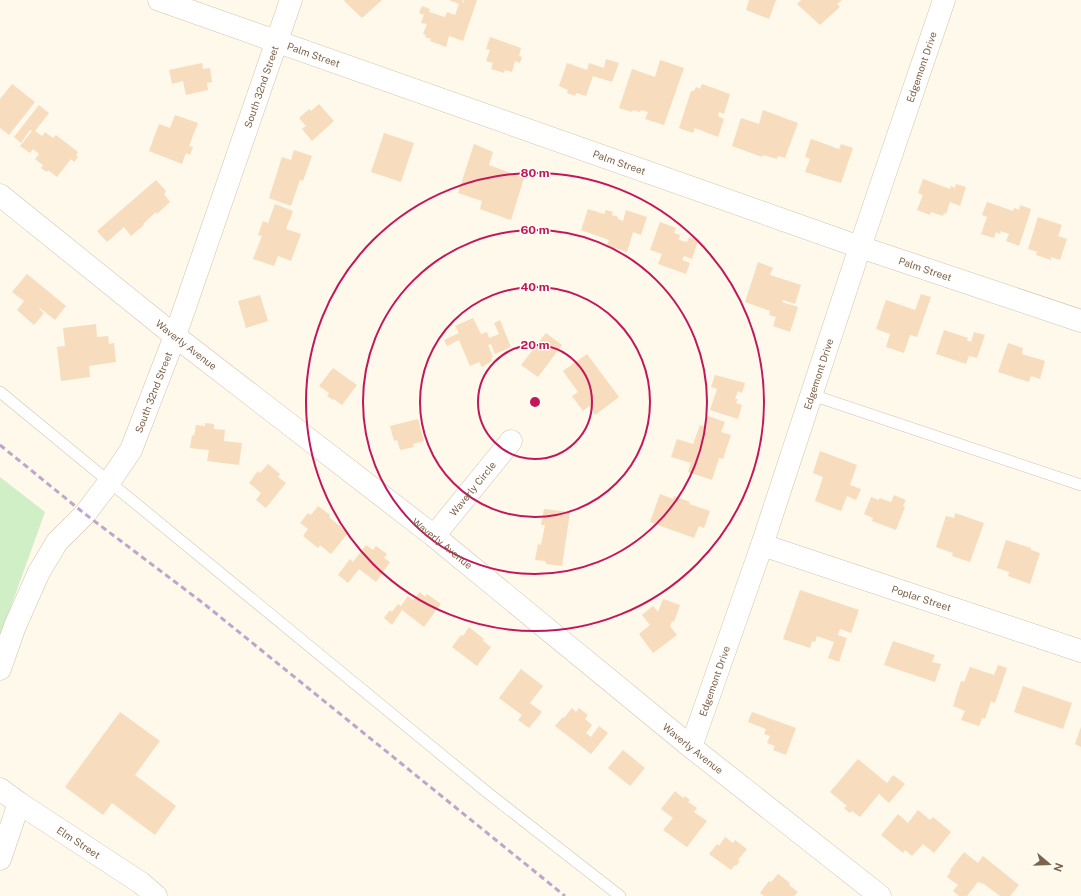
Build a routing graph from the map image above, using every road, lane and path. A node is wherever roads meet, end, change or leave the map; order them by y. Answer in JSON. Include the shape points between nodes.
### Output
{"nodes":[{"id":1,"x":159,"y":0,"type":"edge"},
{"id":2,"x":291,"y":0,"type":"edge"},
{"id":3,"x":944,"y":0,"type":"edge"},
{"id":4,"x":277,"y":41,"type":"junction"},
{"id":5,"x":0,"y":196,"type":"edge"},
{"id":6,"x":860,"y":247,"type":"junction"},
{"id":7,"x":1081,"y":321,"type":"edge"},
{"id":8,"x":175,"y":336,"type":"junction"},
{"id":9,"x":0,"y":392,"type":"edge"},
{"id":10,"x":812,"y":395,"type":"junction"},
{"id":11,"x":511,"y":441,"type":"dead end"},
{"id":12,"x":110,"y":481,"type":"junction"},
{"id":13,"x":1081,"y":485,"type":"edge"},
{"id":14,"x":434,"y":536,"type":"junction"},
{"id":15,"x":762,"y":544,"type":"junction"},
{"id":16,"x":1081,"y":651,"type":"edge"},
{"id":17,"x":0,"y":669,"type":"edge"},
{"id":18,"x":691,"y":747,"type":"junction"},
{"id":19,"x":0,"y":790,"type":"edge"},
{"id":20,"x":19,"y":803,"type":"junction"},
{"id":21,"x":0,"y":859,"type":"edge"},
{"id":22,"x":145,"y":892,"type":"edge"},
{"id":23,"x":620,"y":896,"type":"edge"},
{"id":24,"x":880,"y":896,"type":"edge"}],
"edges":[{"from":1,"to":4,"type":"street","name":"Palm Street"},
{"from":2,"to":4,"type":"street","name":"South 32nd Street"},
{"from":3,"to":6,"type":"street","name":"Edgemont Drive"},
{"from":4,"to":6,"type":"street","name":"Palm Street"},
{"from":4,"to":8,"type":"street","name":"South 32nd Street"},
{"from":5,"to":8,"type":"street","name":"Waverly Avenue"},
{"from":6,"to":7,"type":"street","name":"Palm Street"},
{"from":6,"to":10,"type":"street","name":"Edgemont Drive"},
{"from":8,"to":12,"type":"street","name":"South 32nd Street","via":[[131,450]]},
{"from":8,"to":14,"type":"street","name":"Waverly Avenue"},
{"from":9,"to":12,"type":"lane"},
{"from":10,"to":13,"type":"lane"},
{"from":10,"to":15,"type":"street","name":"Edgemont Drive"},
{"from":11,"to":14,"type":"street","name":"Waverly Circle"},
{"from":12,"to":17,"type":"street","name":"South 32nd Street","via":[[85,514],[57,542],[39,572],[15,626]]},
{"from":12,"to":23,"type":"lane","via":[[488,793]]},
{"from":14,"to":18,"type":"street","name":"Waverly Avenue"},
{"from":15,"to":16,"type":"street","name":"Poplar Street"},
{"from":15,"to":18,"type":"street","name":"Edgemont Drive"},
{"from":18,"to":24,"type":"street","name":"Waverly Avenue"},
{"from":19,"to":20,"type":"street","name":"Elm Street"},
{"from":20,"to":21,"type":"street"},
{"from":20,"to":22,"type":"street","name":"Elm Street"}]}
